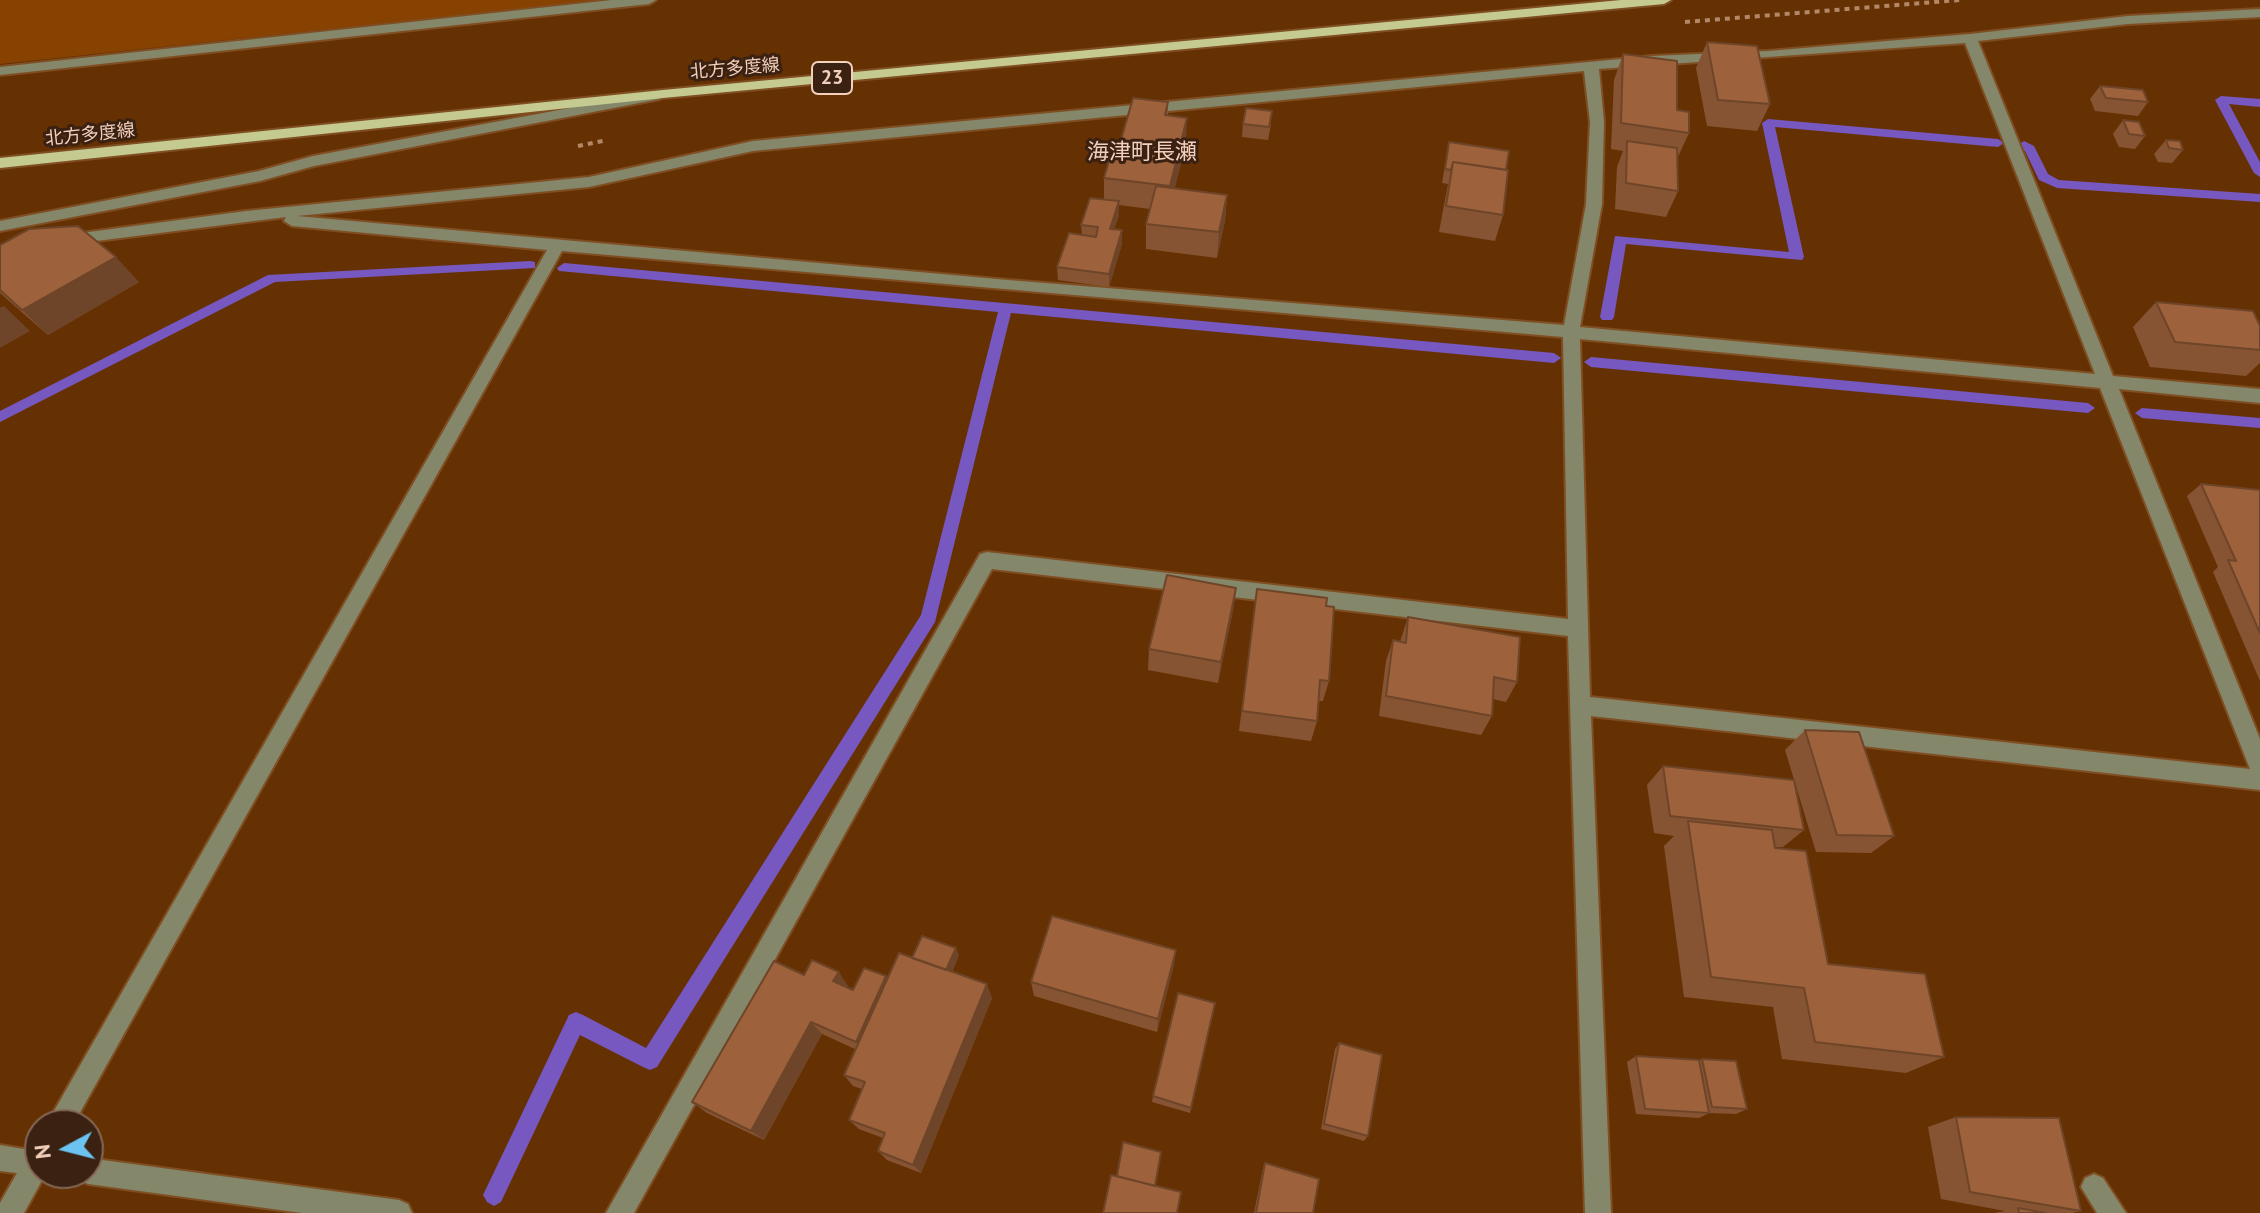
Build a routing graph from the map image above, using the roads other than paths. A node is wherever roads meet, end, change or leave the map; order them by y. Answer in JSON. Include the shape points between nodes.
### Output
{"nodes":[{"id":1,"x":649,"y":0,"type":"edge"},
{"id":2,"x":1664,"y":0,"type":"edge"},
{"id":3,"x":2260,"y":13,"type":"edge"},
{"id":4,"x":1970,"y":38,"type":"junction"},
{"id":5,"x":1591,"y":66,"type":"junction"},
{"id":6,"x":0,"y":71,"type":"edge"},
{"id":7,"x":663,"y":94,"type":"junction"},
{"id":8,"x":0,"y":163,"type":"edge"},
{"id":9,"x":246,"y":216,"type":"junction"},
{"id":10,"x":0,"y":226,"type":"edge"},
{"id":11,"x":46,"y":242,"type":"edge"},
{"id":12,"x":557,"y":246,"type":"junction"},
{"id":13,"x":1571,"y":332,"type":"junction"},
{"id":14,"x":2106,"y":383,"type":"junction"},
{"id":15,"x":2260,"y":396,"type":"edge"},
{"id":16,"x":1578,"y":629,"type":"junction"},
{"id":17,"x":1580,"y":705,"type":"junction"},
{"id":18,"x":2260,"y":766,"type":"edge"},
{"id":19,"x":2260,"y":780,"type":"edge"},
{"id":20,"x":68,"y":1109,"type":"edge"},
{"id":21,"x":0,"y":1158,"type":"edge"},
{"id":22,"x":24,"y":1160,"type":"edge"},
{"id":23,"x":104,"y":1173,"type":"edge"},
{"id":24,"x":2094,"y":1187,"type":"dead end"},
{"id":25,"x":24,"y":1188,"type":"edge"},
{"id":26,"x":9,"y":1213,"type":"edge"},
{"id":27,"x":399,"y":1213,"type":"edge"},
{"id":28,"x":619,"y":1213,"type":"edge"},
{"id":29,"x":1598,"y":1213,"type":"edge"},
{"id":30,"x":2113,"y":1213,"type":"edge"}],
"edges":[{"from":1,"to":6,"type":"street"},
{"from":2,"to":7,"type":"main road","name":"北方多度線","number":"23"},
{"from":3,"to":4,"type":"street","via":[[2128,20]]},
{"from":4,"to":5,"type":"street"},
{"from":4,"to":14,"type":"street"},
{"from":5,"to":9,"type":"street","via":[[753,146],[589,182]]},
{"from":5,"to":13,"type":"street","via":[[1597,122],[1594,204]]},
{"from":7,"to":8,"type":"main road","name":"北方多度線","number":"23"},
{"from":7,"to":10,"type":"street"},
{"from":9,"to":11,"type":"street"},
{"from":9,"to":12,"type":"street"},
{"from":12,"to":13,"type":"street"},
{"from":12,"to":20,"type":"street"},
{"from":13,"to":14,"type":"street"},
{"from":13,"to":16,"type":"street"},
{"from":14,"to":15,"type":"street"},
{"from":14,"to":18,"type":"street"},
{"from":16,"to":17,"type":"street"},
{"from":16,"to":28,"type":"street","via":[[987,560]]},
{"from":17,"to":19,"type":"street"},
{"from":17,"to":29,"type":"street"},
{"from":21,"to":22,"type":"street"},
{"from":23,"to":27,"type":"street"},
{"from":24,"to":30,"type":"street"},
{"from":25,"to":26,"type":"street"}]}
